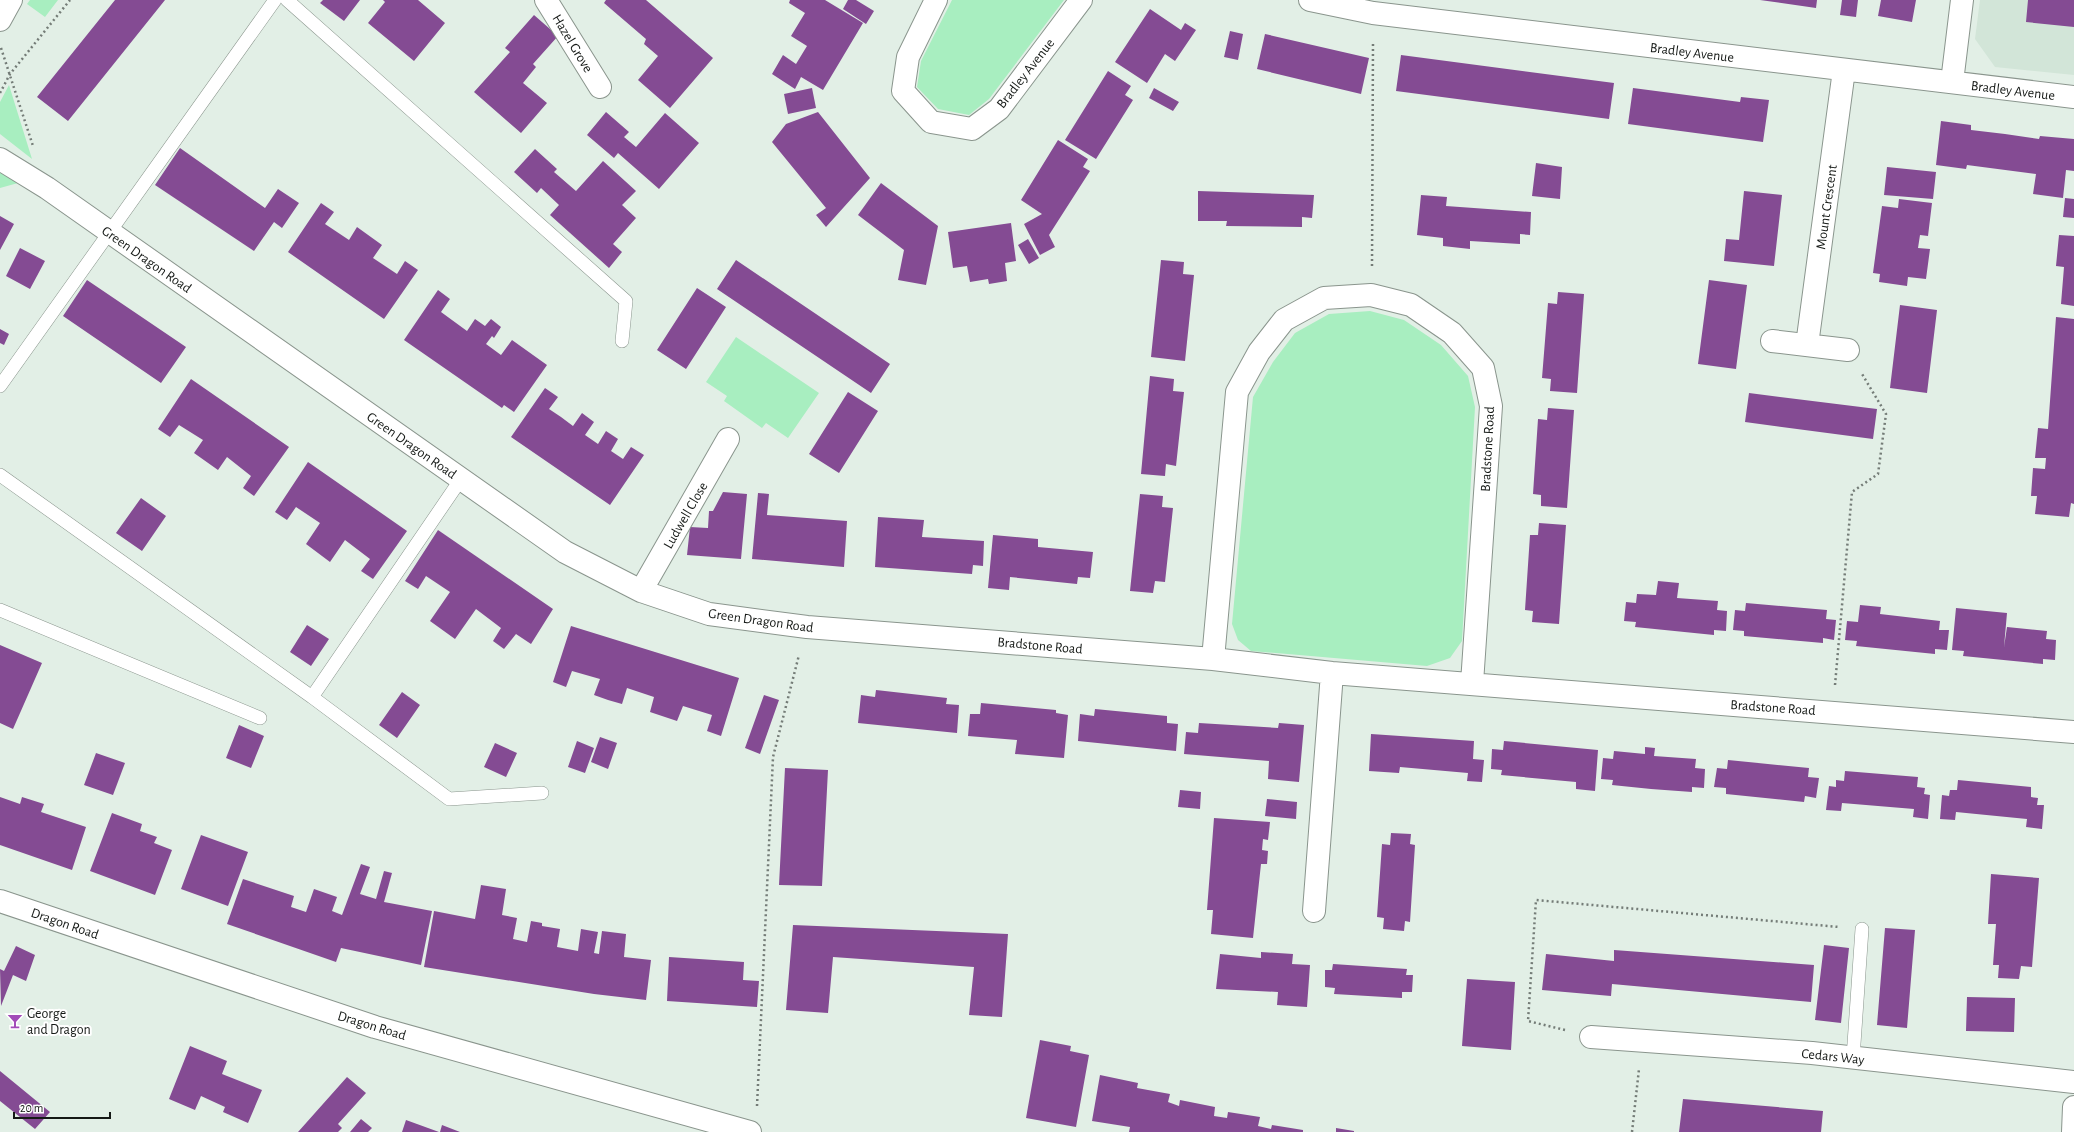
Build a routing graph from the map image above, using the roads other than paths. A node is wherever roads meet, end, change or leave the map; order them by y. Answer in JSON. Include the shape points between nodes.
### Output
{"nodes":[{"id":1,"x":11,"y":0,"type":"edge"},
{"id":2,"x":275,"y":0,"type":"edge"},
{"id":3,"x":287,"y":0,"type":"edge"},
{"id":4,"x":546,"y":0,"type":"edge"},
{"id":5,"x":936,"y":0,"type":"edge"},
{"id":6,"x":1081,"y":0,"type":"edge"},
{"id":7,"x":1310,"y":0,"type":"edge"},
{"id":8,"x":1962,"y":0,"type":"edge"},
{"id":9,"x":0,"y":20,"type":"edge"},
{"id":10,"x":1844,"y":70,"type":"junction"},
{"id":11,"x":1952,"y":82,"type":"junction"},
{"id":12,"x":600,"y":87,"type":"dead end"},
{"id":13,"x":2074,"y":97,"type":"edge"},
{"id":14,"x":0,"y":159,"type":"edge"},
{"id":15,"x":110,"y":232,"type":"junction"},
{"id":16,"x":622,"y":341,"type":"dead end"},
{"id":17,"x":1772,"y":341,"type":"dead end"},
{"id":18,"x":1807,"y":345,"type":"junction"},
{"id":19,"x":1848,"y":350,"type":"road end"},
{"id":20,"x":0,"y":386,"type":"edge"},
{"id":21,"x":728,"y":439,"type":"dead end"},
{"id":22,"x":0,"y":475,"type":"edge"},
{"id":23,"x":461,"y":479,"type":"junction"},
{"id":24,"x":641,"y":591,"type":"junction"},
{"id":25,"x":0,"y":610,"type":"edge"},
{"id":26,"x":867,"y":632,"type":"joint"},
{"id":27,"x":1213,"y":659,"type":"junction"},
{"id":28,"x":1332,"y":673,"type":"junction"},
{"id":29,"x":1472,"y":683,"type":"junction"},
{"id":30,"x":312,"y":697,"type":"junction"},
{"id":31,"x":260,"y":718,"type":"dead end"},
{"id":32,"x":2074,"y":732,"type":"edge"},
{"id":33,"x":542,"y":793,"type":"dead end"},
{"id":34,"x":0,"y":901,"type":"edge"},
{"id":35,"x":1314,"y":911,"type":"dead end"},
{"id":36,"x":1862,"y":929,"type":"road end"},
{"id":37,"x":1591,"y":1037,"type":"road end"},
{"id":38,"x":1853,"y":1058,"type":"junction"},
{"id":39,"x":2074,"y":1082,"type":"edge"},
{"id":40,"x":2074,"y":1107,"type":"edge"},
{"id":41,"x":2073,"y":1130,"type":"edge"},
{"id":42,"x":750,"y":1132,"type":"edge"}],
"edges":[{"from":1,"to":9,"type":"street"},
{"from":2,"to":15,"type":"lane"},
{"from":3,"to":16,"type":"lane","via":[[626,301]]},
{"from":4,"to":12,"type":"street","name":"Hazel Grove"},
{"from":5,"to":6,"type":"street","name":"Bradley Avenue","via":[[908,57],[903,91],[931,122],[972,130],[999,109]]},
{"from":7,"to":10,"type":"street","name":"Bradley Avenue","via":[[1373,13]]},
{"from":8,"to":11,"type":"street"},
{"from":10,"to":11,"type":"street","name":"Bradley Avenue"},
{"from":10,"to":18,"type":"street","name":"Mount Crescent"},
{"from":11,"to":13,"type":"street","name":"Bradley Avenue"},
{"from":14,"to":15,"type":"street","name":"Green Dragon Road"},
{"from":15,"to":20,"type":"lane"},
{"from":15,"to":23,"type":"street","name":"Green Dragon Road"},
{"from":17,"to":18,"type":"street"},
{"from":18,"to":19,"type":"street"},
{"from":21,"to":24,"type":"street","name":"Ludwell Close"},
{"from":22,"to":30,"type":"lane"},
{"from":23,"to":24,"type":"street","name":"Green Dragon Road","via":[[565,552]]},
{"from":23,"to":30,"type":"lane"},
{"from":24,"to":26,"type":"street","name":"Green Dragon Road","via":[[709,614]]},
{"from":25,"to":31,"type":"lane"},
{"from":26,"to":27,"type":"street","name":"Bradstone Road"},
{"from":27,"to":28,"type":"street","name":"Bradstone Road"},
{"from":27,"to":29,"type":"street","name":"Bradstone Road","via":[[1237,392],[1259,352],[1284,320],[1324,298],[1371,295],[1411,305],[1452,332],[1483,368],[1491,406]]},
{"from":28,"to":29,"type":"street","name":"Bradstone Road"},
{"from":28,"to":35,"type":"street"},
{"from":29,"to":32,"type":"street","name":"Bradstone Road"},
{"from":30,"to":33,"type":"lane","via":[[449,799]]},
{"from":34,"to":42,"type":"street","name":"Dragon Road","via":[[375,1027]]},
{"from":36,"to":38,"type":"lane"},
{"from":37,"to":38,"type":"street","name":"Cedars Way"},
{"from":38,"to":39,"type":"street","name":"Cedars Way"},
{"from":40,"to":41,"type":"street"}]}
